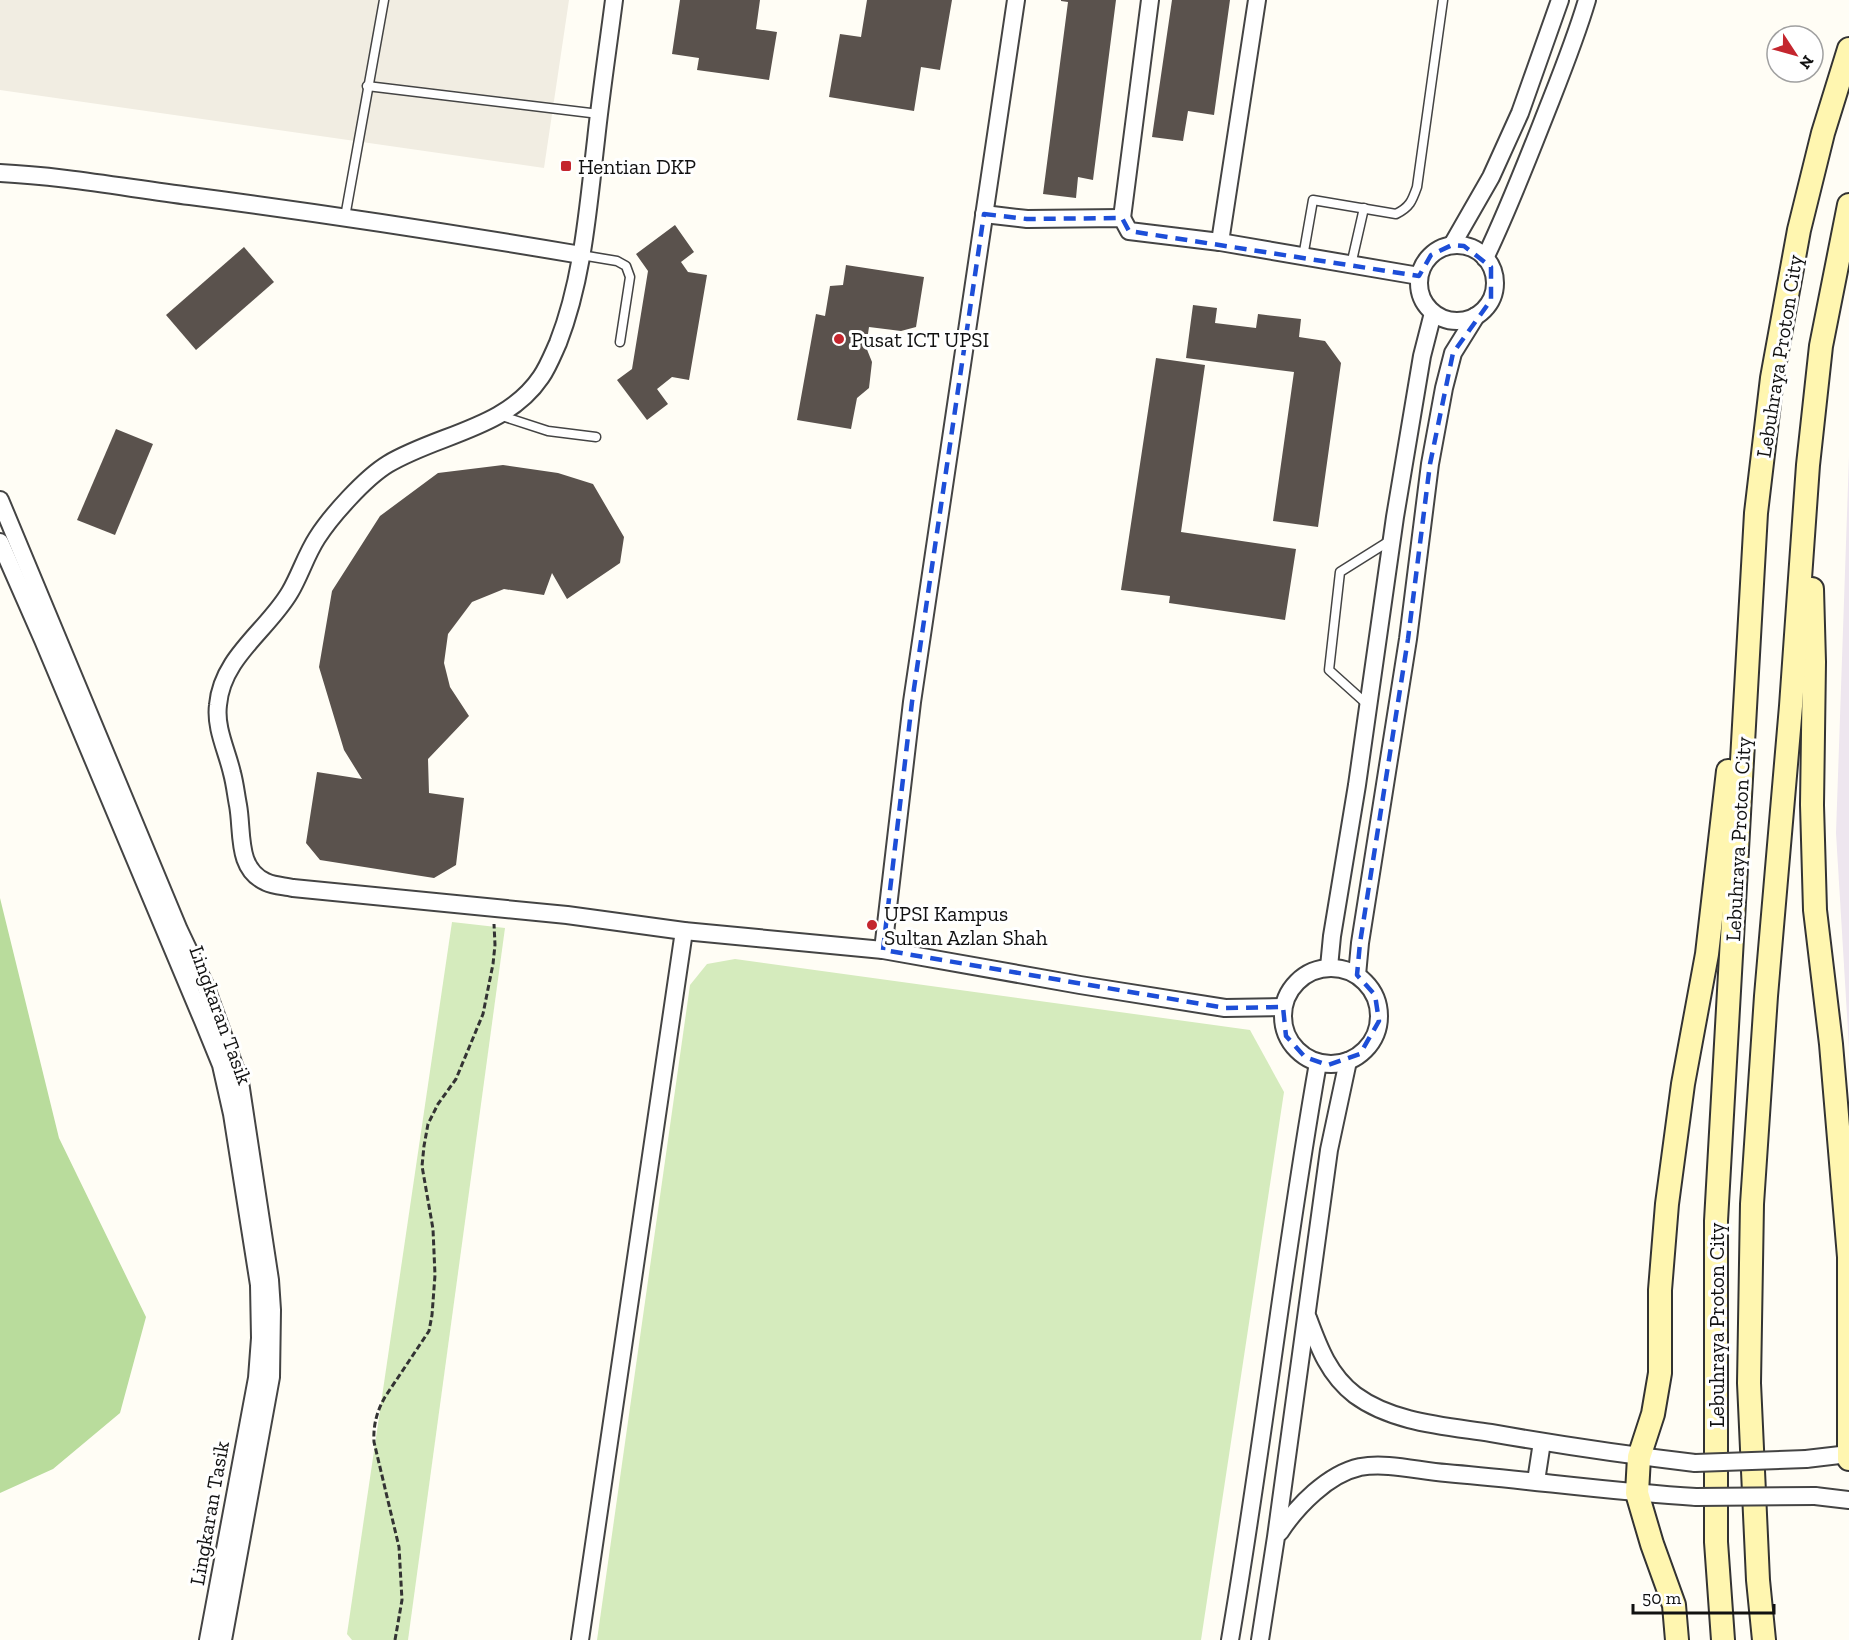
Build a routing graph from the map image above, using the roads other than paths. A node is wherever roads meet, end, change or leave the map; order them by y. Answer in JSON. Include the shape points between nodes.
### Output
{"nodes":[{"id":1,"x":384,"y":0,"type":"edge"},
{"id":2,"x":614,"y":0,"type":"edge"},
{"id":3,"x":1016,"y":0,"type":"edge"},
{"id":4,"x":1150,"y":0,"type":"edge"},
{"id":5,"x":1257,"y":0,"type":"edge"},
{"id":6,"x":1443,"y":0,"type":"edge"},
{"id":7,"x":1560,"y":0,"type":"edge"},
{"id":8,"x":1587,"y":0,"type":"edge"},
{"id":9,"x":1849,"y":49,"type":"edge"},
{"id":10,"x":367,"y":86,"type":"junction"},
{"id":11,"x":599,"y":114,"type":"junction"},
{"id":12,"x":0,"y":173,"type":"edge"},
{"id":13,"x":1849,"y":205,"type":"edge"},
{"id":14,"x":1364,"y":208,"type":"junction"},
{"id":15,"x":984,"y":214,"type":"junction"},
{"id":16,"x":345,"y":217,"type":"junction"},
{"id":17,"x":1122,"y":218,"type":"junction"},
{"id":18,"x":1220,"y":242,"type":"junction"},
{"id":19,"x":1452,"y":245,"type":"junction"},
{"id":20,"x":581,"y":255,"type":"junction"},
{"id":21,"x":1303,"y":257,"type":"junction"},
{"id":22,"x":1485,"y":258,"type":"junction"},
{"id":23,"x":1351,"y":265,"type":"junction"},
{"id":24,"x":1419,"y":276,"type":"junction"},
{"id":25,"x":1433,"y":314,"type":"junction"},
{"id":26,"x":1476,"y":316,"type":"junction"},
{"id":27,"x":620,"y":342,"type":"dead end"},
{"id":28,"x":498,"y":415,"type":"junction"},
{"id":29,"x":596,"y":437,"type":"dead end"},
{"id":30,"x":1808,"y":465,"type":"junction"},
{"id":31,"x":0,"y":500,"type":"edge"},
{"id":32,"x":1756,"y":513,"type":"junction"},
{"id":33,"x":1392,"y":539,"type":"junction"},
{"id":34,"x":0,"y":542,"type":"edge"},
{"id":35,"x":1369,"y":706,"type":"junction"},
{"id":36,"x":684,"y":930,"type":"junction"},
{"id":37,"x":883,"y":950,"type":"junction"},
{"id":38,"x":1329,"y":967,"type":"junction"},
{"id":39,"x":1358,"y":975,"type":"junction"},
{"id":40,"x":1283,"y":1008,"type":"junction"},
{"id":41,"x":1348,"y":1061,"type":"junction"},
{"id":42,"x":1318,"y":1063,"type":"junction"},
{"id":43,"x":1307,"y":1314,"type":"junction"},
{"id":44,"x":1542,"y":1442,"type":"junction"},
{"id":45,"x":1849,"y":1454,"type":"edge"},
{"id":46,"x":1639,"y":1457,"type":"junction"},
{"id":47,"x":1849,"y":1459,"type":"edge"},
{"id":48,"x":1536,"y":1481,"type":"junction"},
{"id":49,"x":1637,"y":1493,"type":"junction"},
{"id":50,"x":1849,"y":1500,"type":"edge"},
{"id":51,"x":1276,"y":1537,"type":"junction"},
{"id":52,"x":208,"y":1640,"type":"edge"},
{"id":53,"x":224,"y":1640,"type":"edge"},
{"id":54,"x":580,"y":1640,"type":"edge"},
{"id":55,"x":1230,"y":1640,"type":"edge"},
{"id":56,"x":1260,"y":1640,"type":"edge"},
{"id":57,"x":1677,"y":1640,"type":"edge"},
{"id":58,"x":1723,"y":1640,"type":"edge"},
{"id":59,"x":1764,"y":1640,"type":"edge"}],
"edges":[{"from":1,"to":10,"type":"lane"},
{"from":2,"to":11,"type":"street"},
{"from":3,"to":15,"type":"street"},
{"from":4,"to":17,"type":"street"},
{"from":5,"to":18,"type":"street"},
{"from":6,"to":14,"type":"lane","via":[[1412,201],[1396,214]]},
{"from":7,"to":19,"type":"street","via":[[1520,113],[1491,177]]},
{"from":8,"to":22,"type":"street","via":[[1528,160]]},
{"from":9,"to":32,"type":"main road","name":"Lebuhraya Proton City","via":[[1799,230],[1772,378]]},
{"from":10,"to":11,"type":"lane"},
{"from":10,"to":16,"type":"lane"},
{"from":11,"to":20,"type":"street"},
{"from":12,"to":16,"type":"street"},
{"from":13,"to":30,"type":"main road","name":"Lebuhraya Proton City","via":[[1821,346]]},
{"from":14,"to":21,"type":"lane","via":[[1313,200]]},
{"from":14,"to":23,"type":"lane"},
{"from":15,"to":17,"type":"street","via":[[1027,219]]},
{"from":15,"to":37,"type":"street","via":[[912,702]]},
{"from":16,"to":20,"type":"street"},
{"from":17,"to":18,"type":"street","via":[[1129,231]]},
{"from":18,"to":21,"type":"street"},
{"from":19,"to":22,"type":"street","via":[[1475,250]]},
{"from":19,"to":24,"type":"street","via":[[1431,255]]},
{"from":20,"to":27,"type":"lane","via":[[626,266],[630,277]]},
{"from":20,"to":28,"type":"street","via":[[567,319],[542,376],[524,398]]},
{"from":21,"to":23,"type":"street"},
{"from":22,"to":26,"type":"street","via":[[1491,267],[1494,289],[1491,300]]},
{"from":23,"to":24,"type":"street"},
{"from":24,"to":25,"type":"street","via":[[1419,290]]},
{"from":25,"to":26,"type":"street","via":[[1454,321]]},
{"from":25,"to":33,"type":"street","via":[[1422,356]]},
{"from":26,"to":39,"type":"street","via":[[1453,352],[1430,464]]},
{"from":28,"to":29,"type":"lane","via":[[549,431]]},
{"from":28,"to":36,"type":"street","via":[[386,465],[350,496],[317,538],[290,592],[232,665],[217,705],[219,728],[233,775],[244,858],[253,873],[267,883],[293,888]]},
{"from":30,"to":45,"type":"main road","via":[[1815,910],[1849,1257]]},
{"from":30,"to":59,"type":"main road","name":"Lebuhraya Proton City","via":[[1752,1204],[1749,1383]]},
{"from":31,"to":53,"type":"street","via":[[205,985],[240,1082],[266,1243],[272,1346],[271,1377]]},
{"from":32,"to":46,"type":"main road","via":[[1707,954],[1683,1084],[1667,1204],[1660,1290],[1660,1373],[1653,1414]]},
{"from":32,"to":58,"type":"main road","name":"Lebuhraya Proton City","via":[[1716,1221],[1716,1542]]},
{"from":33,"to":35,"type":"street"},
{"from":33,"to":35,"type":"lane","via":[[1340,572],[1329,670]]},
{"from":34,"to":52,"type":"street","name":"Lingkaran Tasik","via":[[204,1021],[232,1114],[259,1286],[260,1338],[257,1378]]},
{"from":35,"to":38,"type":"street"},
{"from":36,"to":37,"type":"street"},
{"from":36,"to":54,"type":"street"},
{"from":37,"to":40,"type":"street","via":[[1224,1008]]},
{"from":38,"to":39,"type":"street"},
{"from":38,"to":40,"type":"street","via":[[1299,979],[1288,992]]},
{"from":39,"to":41,"type":"street","via":[[1375,995],[1379,1021],[1369,1045]]},
{"from":40,"to":42,"type":"street","via":[[1286,1036],[1294,1048]]},
{"from":41,"to":42,"type":"street"},
{"from":41,"to":43,"type":"street","via":[[1329,1150]]},
{"from":42,"to":55,"type":"street"},
{"from":43,"to":44,"type":"street","via":[[1331,1371],[1354,1394],[1380,1410]]},
{"from":43,"to":51,"type":"street"},
{"from":44,"to":46,"type":"street"},
{"from":44,"to":48,"type":"street"},
{"from":45,"to":46,"type":"street","bridge":true,"via":[[1695,1463]]},
{"from":45,"to":47,"type":"main road"},
{"from":46,"to":49,"type":"main road"},
{"from":48,"to":49,"type":"street"},
{"from":48,"to":51,"type":"street","via":[[1381,1465],[1359,1467],[1315,1491],[1291,1514]]},
{"from":49,"to":50,"type":"street","bridge":true},
{"from":49,"to":57,"type":"main road","via":[[1674,1605]]},
{"from":51,"to":56,"type":"street"}]}
